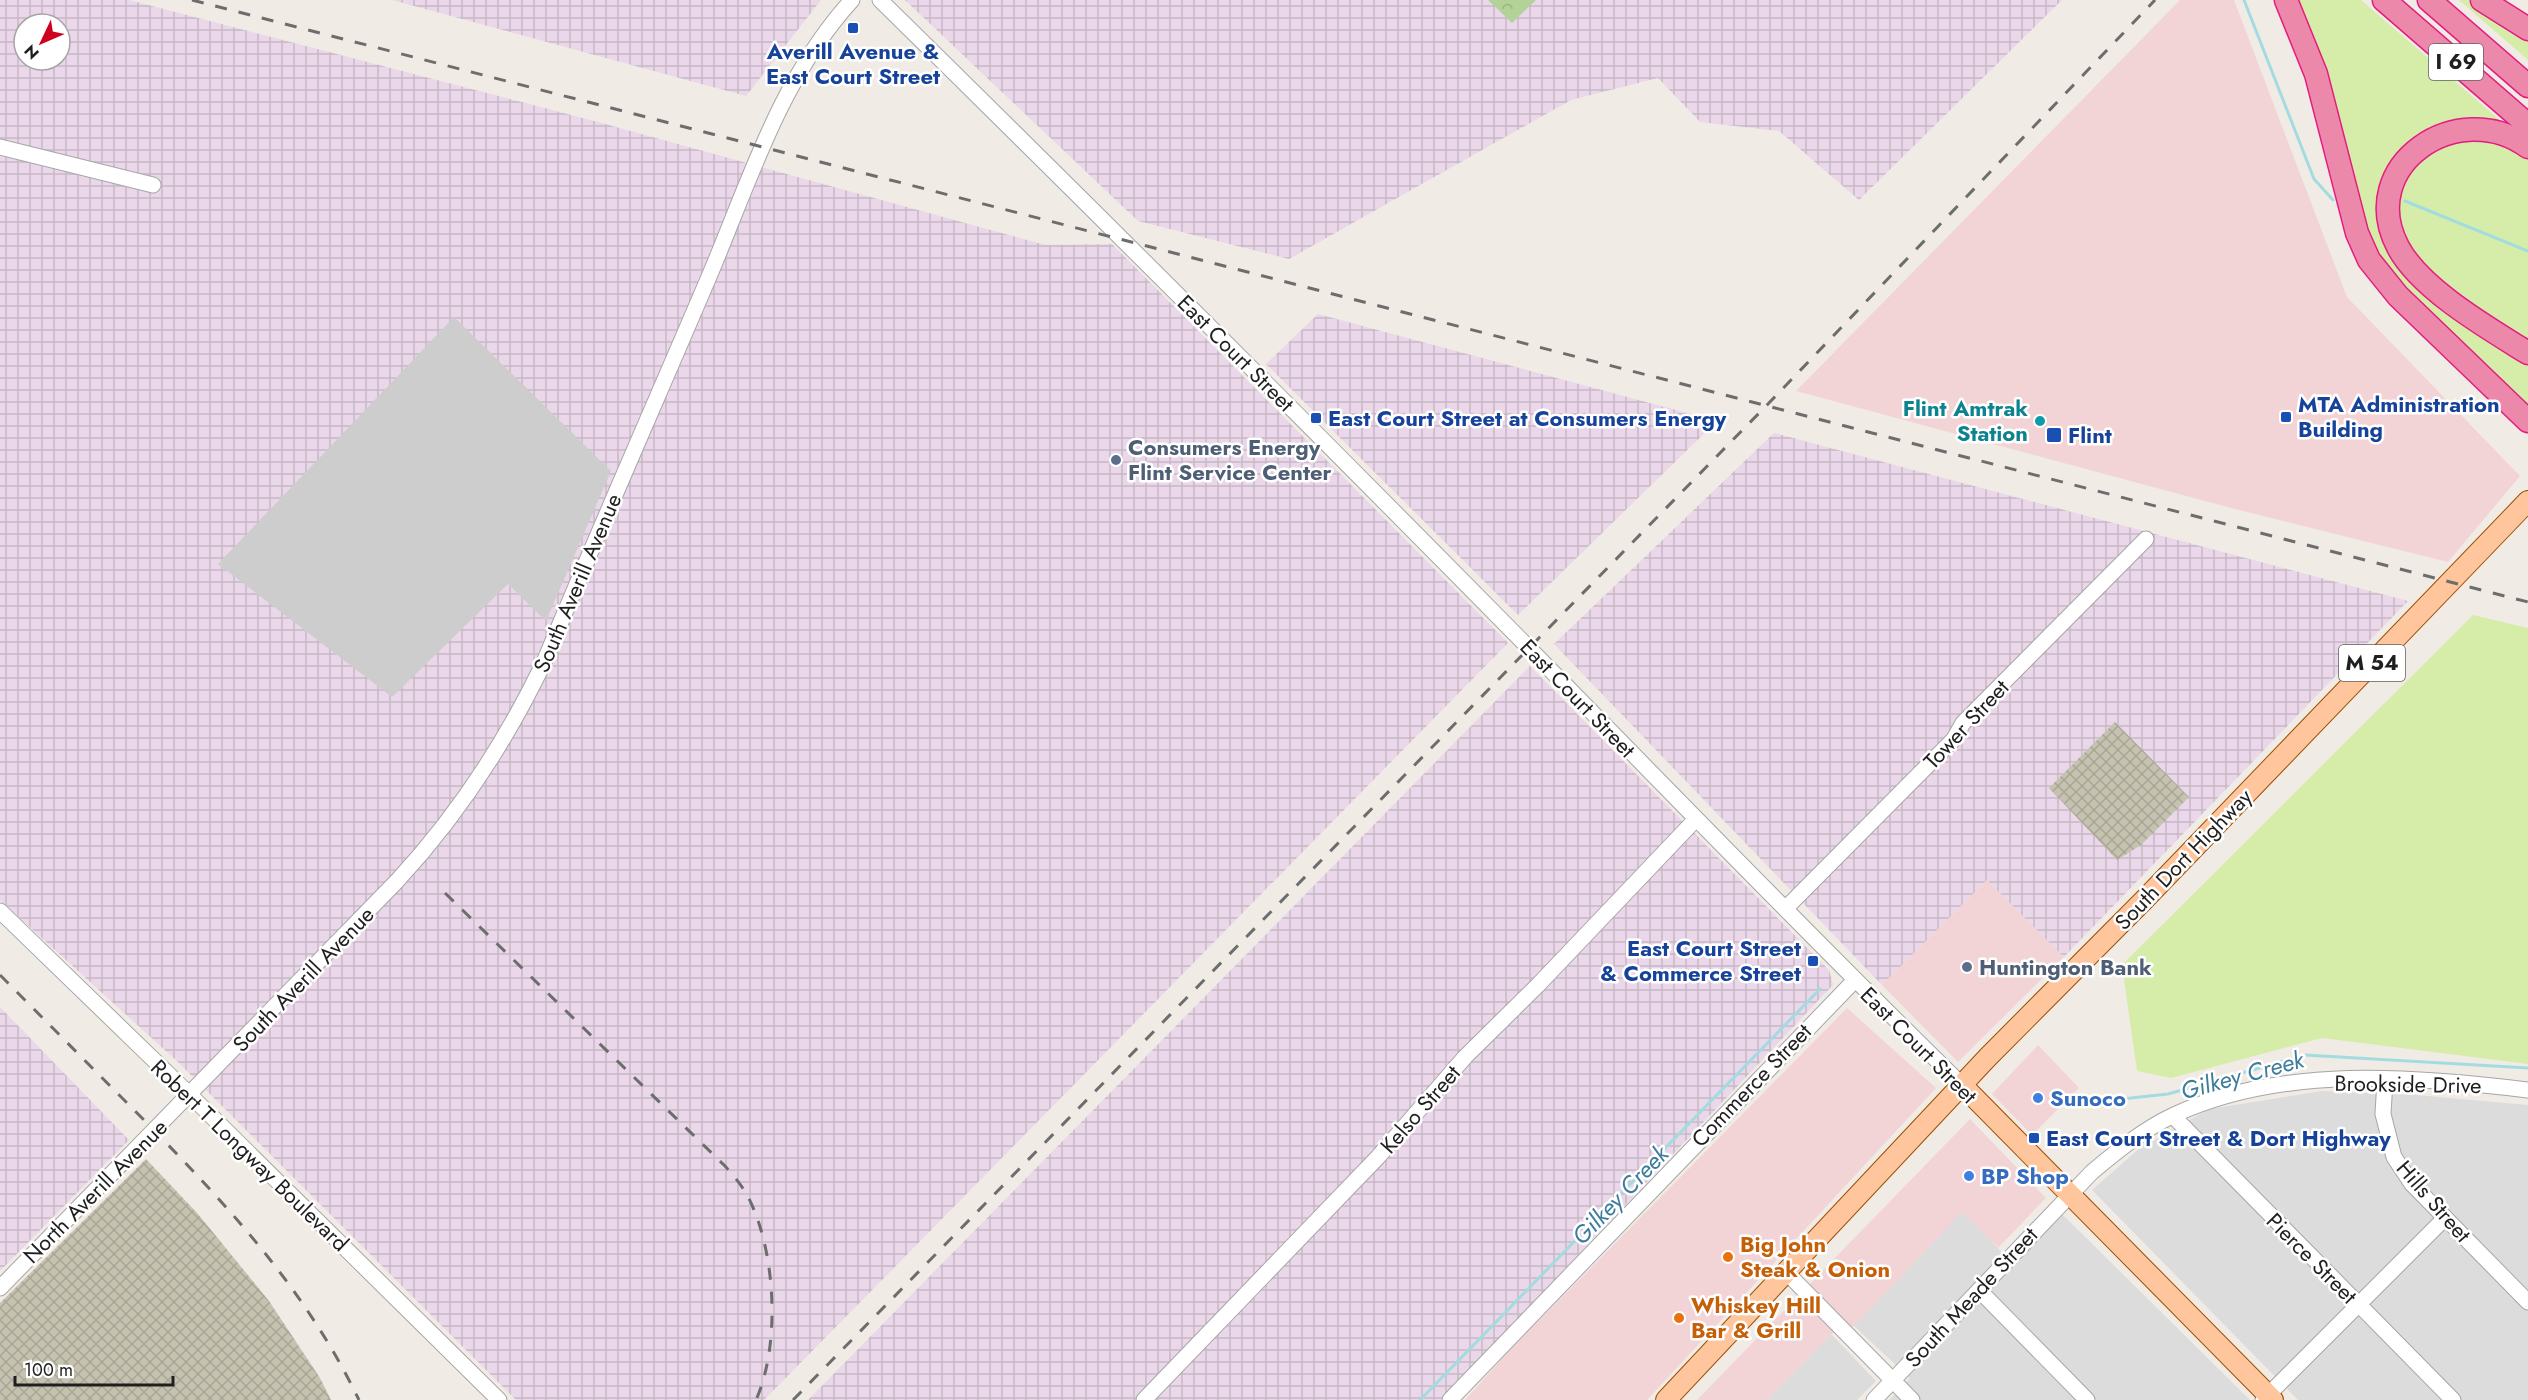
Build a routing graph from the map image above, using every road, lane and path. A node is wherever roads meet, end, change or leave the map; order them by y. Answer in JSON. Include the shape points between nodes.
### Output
{"nodes":[{"id":1,"x":852,"y":0,"type":"edge"},
{"id":2,"x":880,"y":0,"type":"edge"},
{"id":3,"x":2286,"y":0,"type":"edge"},
{"id":4,"x":2384,"y":0,"type":"edge"},
{"id":5,"x":2429,"y":0,"type":"edge"},
{"id":6,"x":2482,"y":0,"type":"edge"},
{"id":7,"x":2528,"y":29,"type":"edge"},
{"id":8,"x":2528,"y":86,"type":"edge"},
{"id":9,"x":2528,"y":125,"type":"edge"},
{"id":10,"x":0,"y":147,"type":"edge"},
{"id":11,"x":2528,"y":147,"type":"edge"},
{"id":12,"x":153,"y":185,"type":"dead end"},
{"id":13,"x":2528,"y":353,"type":"edge"},
{"id":14,"x":2528,"y":421,"type":"edge"},
{"id":15,"x":2528,"y":501,"type":"edge"},
{"id":16,"x":2146,"y":539,"type":"dead end"},
{"id":17,"x":1696,"y":819,"type":"junction"},
{"id":18,"x":1786,"y":908,"type":"junction"},
{"id":19,"x":0,"y":911,"type":"edge"},
{"id":20,"x":1855,"y":980,"type":"junction"},
{"id":21,"x":2385,"y":1080,"type":"junction"},
{"id":22,"x":1962,"y":1085,"type":"junction"},
{"id":23,"x":2528,"y":1090,"type":"edge"},
{"id":24,"x":190,"y":1095,"type":"junction"},
{"id":25,"x":2173,"y":1116,"type":"junction"},
{"id":26,"x":2069,"y":1195,"type":"junction"},
{"id":27,"x":2445,"y":1218,"type":"junction"},
{"id":28,"x":1787,"y":1273,"type":"junction"},
{"id":29,"x":0,"y":1288,"type":"edge"},
{"id":30,"x":1979,"y":1290,"type":"junction"},
{"id":31,"x":2528,"y":1302,"type":"edge"},
{"id":32,"x":2358,"y":1304,"type":"junction"},
{"id":33,"x":1893,"y":1381,"type":"junction"},
{"id":34,"x":2268,"y":1398,"type":"edge"},
{"id":35,"x":499,"y":1400,"type":"edge"},
{"id":36,"x":1144,"y":1400,"type":"edge"},
{"id":37,"x":1450,"y":1400,"type":"edge"},
{"id":38,"x":1666,"y":1400,"type":"edge"},
{"id":39,"x":1874,"y":1400,"type":"edge"},
{"id":40,"x":1912,"y":1400,"type":"edge"},
{"id":41,"x":2087,"y":1400,"type":"edge"},
{"id":42,"x":2453,"y":1400,"type":"edge"}],
"edges":[{"from":1,"to":24,"type":"street","name":"South Averill Avenue","via":[[813,49],[764,137],[545,660],[493,759],[420,856]]},
{"from":2,"to":17,"type":"street","name":"East Court Street","via":[[1066,182]]},
{"from":3,"to":14,"type":"highway","via":[[2316,74],[2352,217],[2369,260],[2386,284]]},
{"from":4,"to":9,"type":"highway","number":"I 69"},
{"from":5,"to":8,"type":"highway","number":"I 69"},
{"from":6,"to":7,"type":"highway"},
{"from":10,"to":12,"type":"street"},
{"from":11,"to":13,"type":"highway","via":[[2514,136],[2485,129],[2458,129],[2432,138],[2403,164],[2392,187],[2389,215],[2397,245],[2426,282]]},
{"from":15,"to":22,"type":"main road","name":"South Dort Highway","number":"M 54"},
{"from":16,"to":18,"type":"street","name":"Tower Street"},
{"from":17,"to":18,"type":"street","name":"East Court Street"},
{"from":17,"to":36,"type":"street","name":"Kelso Street","via":[[1465,1057],[1378,1157]]},
{"from":18,"to":20,"type":"street","name":"East Court Street"},
{"from":19,"to":24,"type":"street","name":"Robert T Longway Boulevard"},
{"from":20,"to":22,"type":"street","name":"East Court Street"},
{"from":20,"to":37,"type":"street","name":"Commerce Street"},
{"from":21,"to":23,"type":"street","name":"Brookside Drive"},
{"from":21,"to":25,"type":"street","name":"Brookside Drive","via":[[2293,1084],[2246,1091]]},
{"from":21,"to":27,"type":"street","name":"Hills Street","via":[[2383,1114],[2394,1157],[2412,1184]]},
{"from":22,"to":26,"type":"main road","name":"East Court Street"},
{"from":22,"to":28,"type":"main road","name":"South Dort Highway","number":"M 54"},
{"from":24,"to":29,"type":"street","name":"North Averill Avenue"},
{"from":24,"to":35,"type":"street","name":"Robert T Longway Boulevard"},
{"from":25,"to":26,"type":"street","name":"Brookside Drive","via":[[2123,1146]]},
{"from":25,"to":32,"type":"street","name":"Pierce Street"},
{"from":26,"to":30,"type":"street","name":"South Meade Street"},
{"from":26,"to":34,"type":"main road","name":"East Court Street"},
{"from":27,"to":31,"type":"street","name":"Hills Street"},
{"from":27,"to":32,"type":"street"},
{"from":28,"to":33,"type":"street"},
{"from":28,"to":38,"type":"main road","name":"South Dort Highway","number":"M 54"},
{"from":30,"to":33,"type":"street","name":"South Meade Street"},
{"from":30,"to":41,"type":"street"},
{"from":32,"to":34,"type":"street"},
{"from":32,"to":42,"type":"street","name":"Pierce Street"},
{"from":33,"to":39,"type":"street","name":"South Meade Street"},
{"from":33,"to":40,"type":"street"}]}
